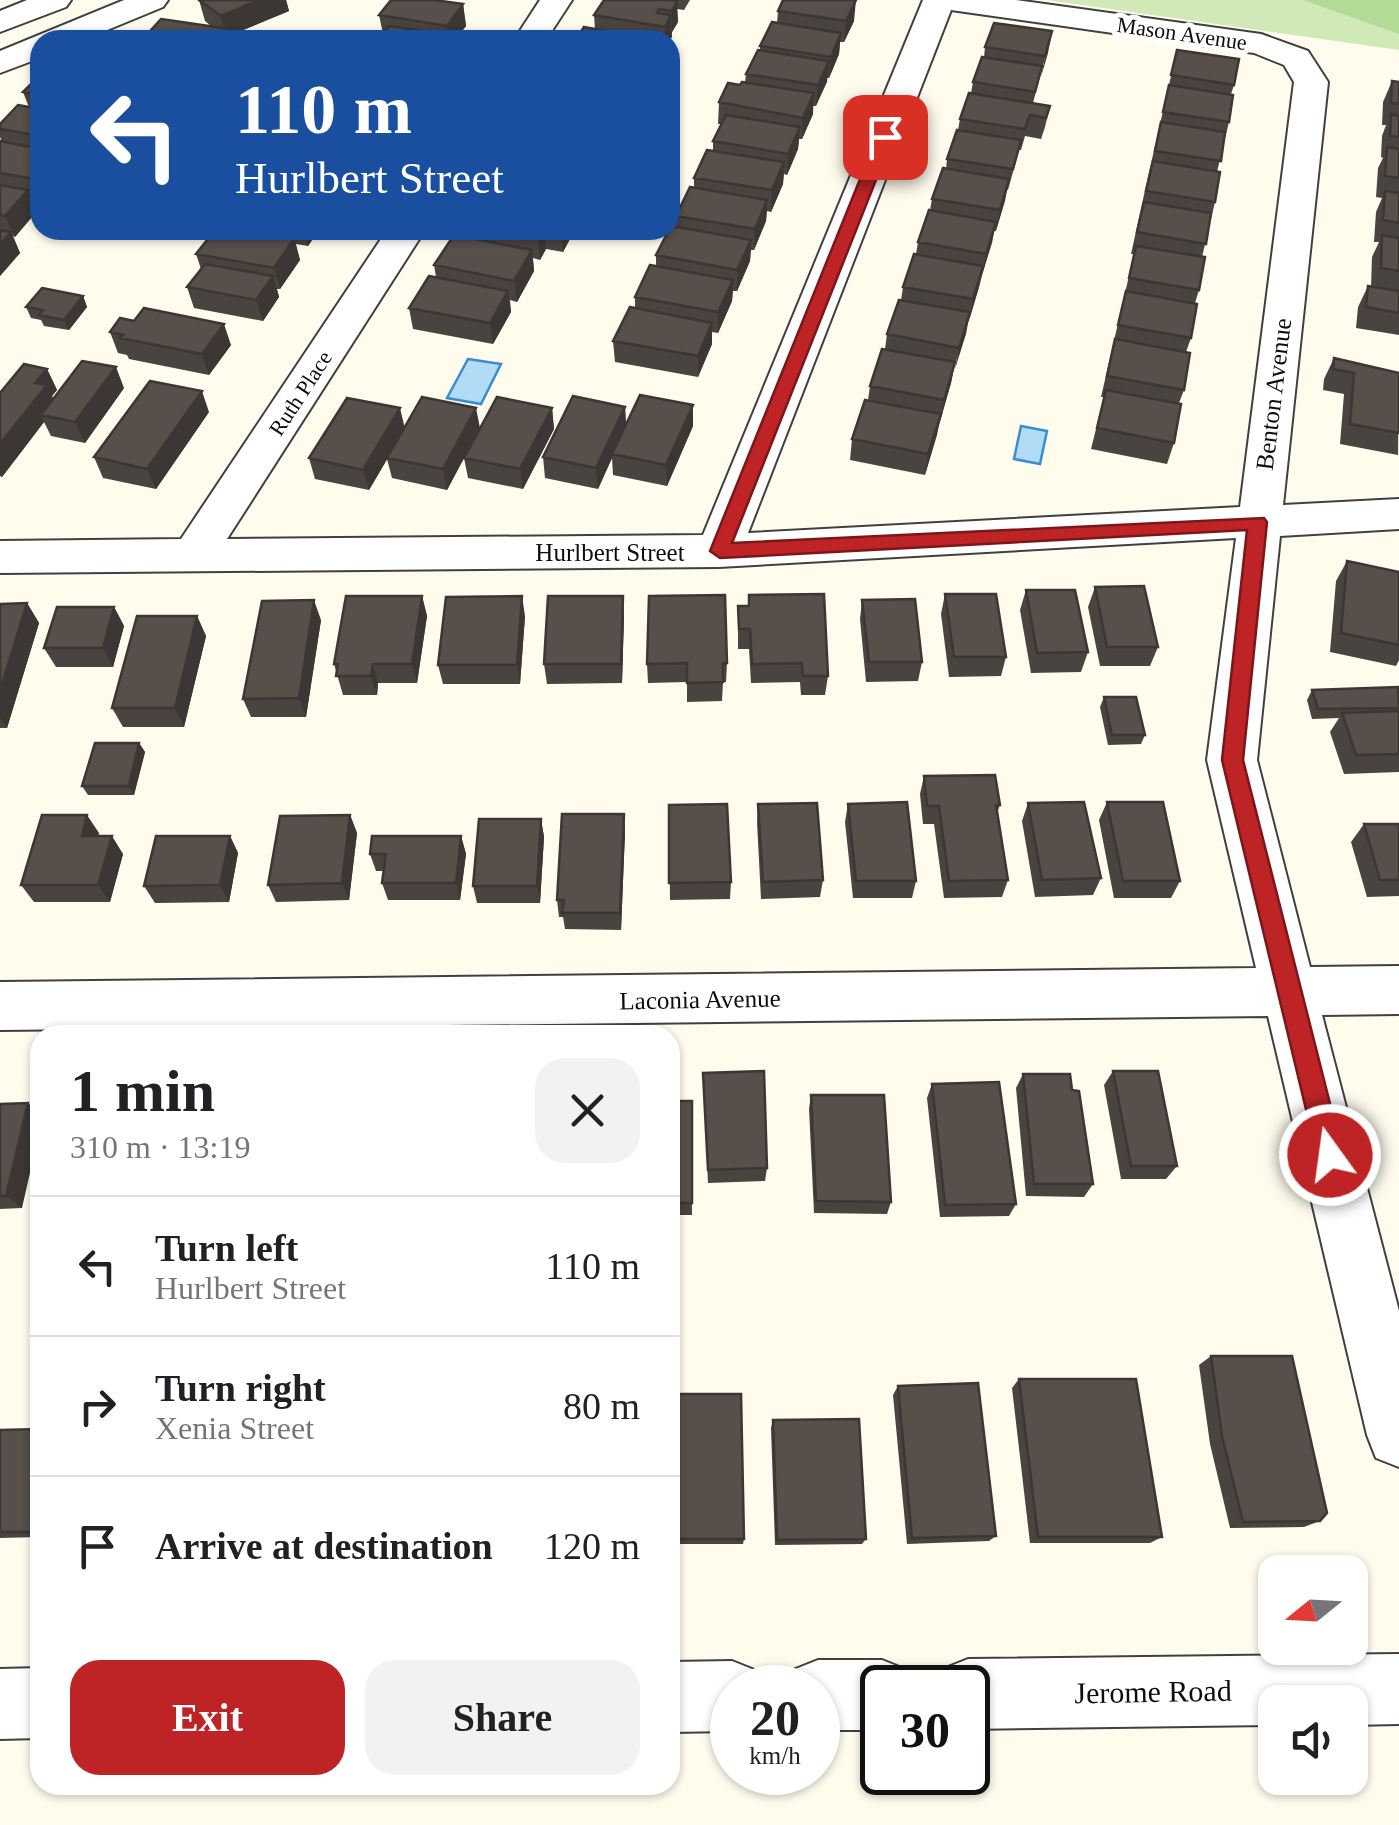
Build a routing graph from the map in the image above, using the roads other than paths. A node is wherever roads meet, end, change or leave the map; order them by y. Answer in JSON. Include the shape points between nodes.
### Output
{"nodes":[{"id":1,"x":55,"y":0,"type":"edge"},
{"id":2,"x":152,"y":0,"type":"edge"},
{"id":3,"x":556,"y":0,"type":"edge"},
{"id":4,"x":940,"y":0,"type":"edge"},
{"id":5,"x":947,"y":0,"type":"edge"},
{"id":6,"x":0,"y":22,"type":"edge"},
{"id":7,"x":79,"y":30,"type":"edge"},
{"id":8,"x":536,"y":30,"type":"edge"},
{"id":9,"x":30,"y":50,"type":"edge"},
{"id":10,"x":1296,"y":58,"type":"joint"},
{"id":11,"x":0,"y":63,"type":"edge"},
{"id":12,"x":399,"y":240,"type":"edge"},
{"id":13,"x":1399,"y":514,"type":"edge"},
{"id":14,"x":1257,"y":522,"type":"junction"},
{"id":15,"x":720,"y":551,"type":"junction"},
{"id":16,"x":194,"y":555,"type":"junction"},
{"id":17,"x":0,"y":558,"type":"edge"},
{"id":18,"x":1399,"y":990,"type":"edge"},
{"id":19,"x":1290,"y":994,"type":"junction"},
{"id":20,"x":0,"y":1006,"type":"edge"},
{"id":21,"x":1399,"y":1435,"type":"edge"},
{"id":22,"x":1399,"y":1689,"type":"edge"},
{"id":23,"x":990,"y":1694,"type":"edge"},
{"id":24,"x":710,"y":1696,"type":"edge"},
{"id":25,"x":680,"y":1697,"type":"edge"},
{"id":26,"x":30,"y":1703,"type":"edge"},
{"id":27,"x":0,"y":1704,"type":"edge"}],
"edges":[{"from":1,"to":6,"type":"street"},
{"from":2,"to":7,"type":"street"},
{"from":3,"to":8,"type":"street"},
{"from":4,"to":15,"type":"street"},
{"from":5,"to":10,"type":"street","name":"Mason Avenue","via":[[1261,44]]},
{"from":9,"to":11,"type":"street"},
{"from":10,"to":14,"type":"street","name":"Benton Avenue","via":[[1311,82]]},
{"from":12,"to":16,"type":"street","name":"Ruth Place"},
{"from":13,"to":14,"type":"street","name":"Hurlbert Street"},
{"from":14,"to":15,"type":"street","name":"Hurlbert Street"},
{"from":14,"to":19,"type":"street","name":"Benton Avenue","via":[[1232,760]]},
{"from":15,"to":16,"type":"street","name":"Hurlbert Street"},
{"from":16,"to":17,"type":"street","name":"Hurlbert Street"},
{"from":18,"to":19,"type":"street","name":"Laconia Avenue"},
{"from":19,"to":20,"type":"street","name":"Laconia Avenue"},
{"from":19,"to":21,"type":"street","name":"Benton Avenue"},
{"from":22,"to":23,"type":"street","name":"Jerome Road"},
{"from":24,"to":25,"type":"street"},
{"from":26,"to":27,"type":"street"}]}
